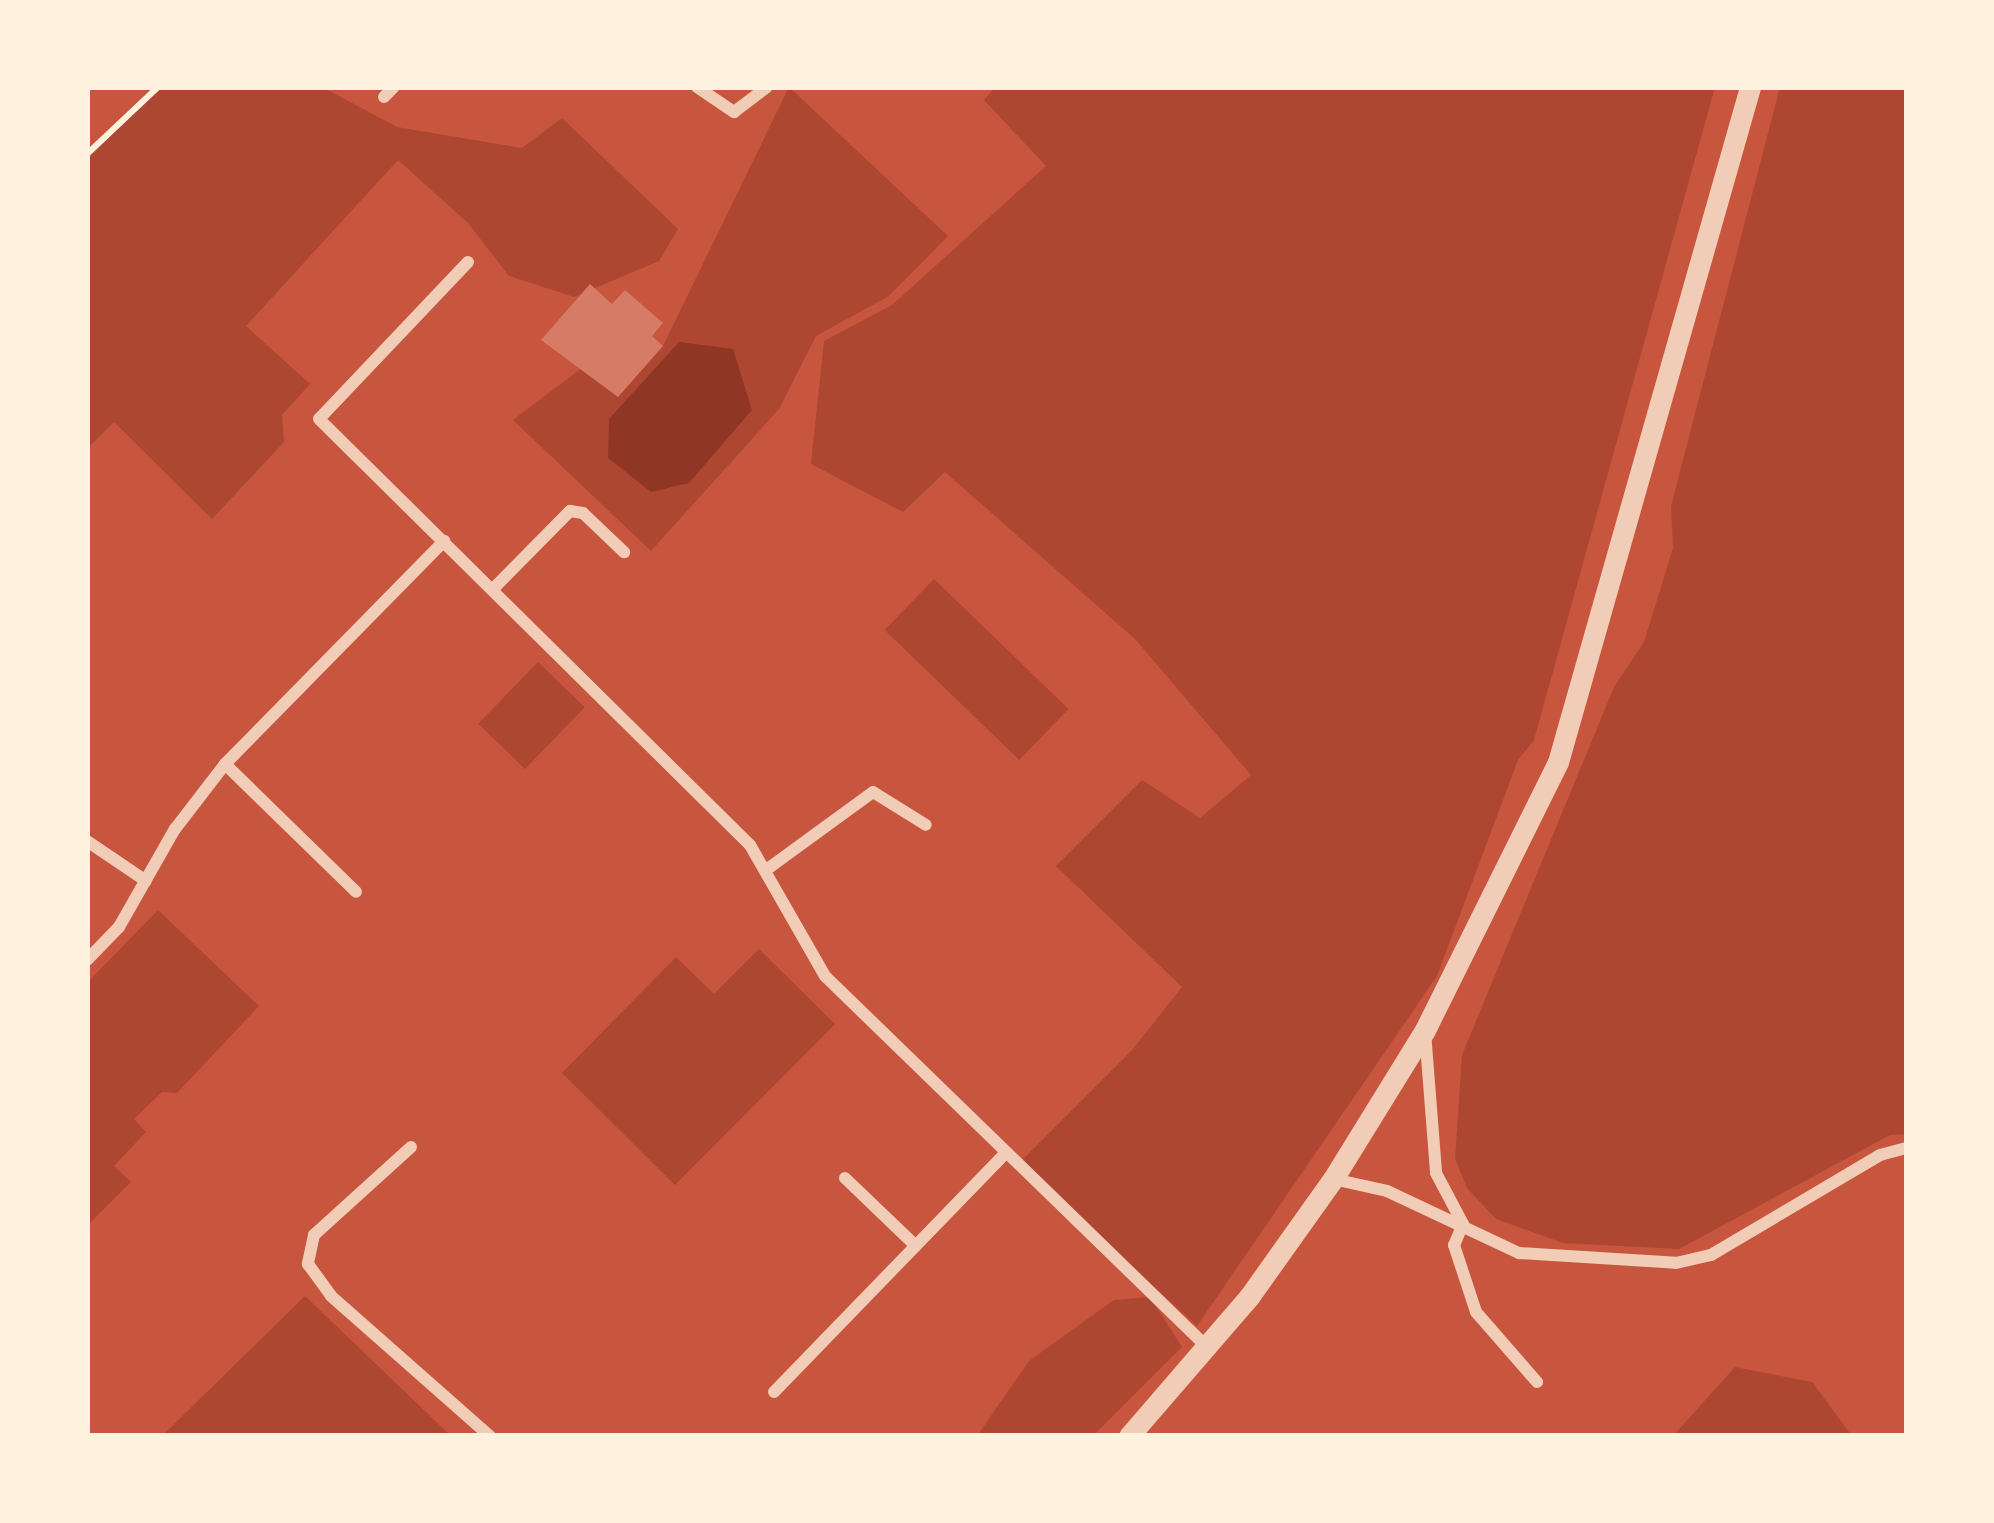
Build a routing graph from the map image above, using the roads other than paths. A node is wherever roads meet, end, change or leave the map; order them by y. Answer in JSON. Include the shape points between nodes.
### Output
{"nodes":[{"id":1,"x":697,"y":87,"type":"edge"},
{"id":2,"x":767,"y":87,"type":"edge"},
{"id":3,"x":1750,"y":87,"type":"edge"},
{"id":4,"x":468,"y":262,"type":"dead end"},
{"id":5,"x":444,"y":541,"type":"junction"},
{"id":6,"x":625,"y":552,"type":"dead end"},
{"id":7,"x":493,"y":589,"type":"junction"},
{"id":8,"x":225,"y":764,"type":"junction"},
{"id":9,"x":926,"y":825,"type":"dead end"},
{"id":10,"x":87,"y":841,"type":"edge"},
{"id":11,"x":766,"y":870,"type":"junction"},
{"id":12,"x":146,"y":881,"type":"junction"},
{"id":13,"x":356,"y":892,"type":"dead end"},
{"id":14,"x":87,"y":960,"type":"edge"},
{"id":15,"x":1425,"y":1030,"type":"junction"},
{"id":16,"x":411,"y":1147,"type":"dead end"},
{"id":17,"x":1907,"y":1148,"type":"edge"},
{"id":18,"x":1003,"y":1156,"type":"junction"},
{"id":19,"x":845,"y":1178,"type":"dead end"},
{"id":20,"x":1333,"y":1179,"type":"junction"},
{"id":21,"x":1463,"y":1224,"type":"junction"},
{"id":22,"x":916,"y":1246,"type":"junction"},
{"id":23,"x":1208,"y":1348,"type":"junction"},
{"id":24,"x":1537,"y":1382,"type":"dead end"},
{"id":25,"x":774,"y":1392,"type":"dead end"},
{"id":26,"x":490,"y":1436,"type":"edge"},
{"id":27,"x":1129,"y":1436,"type":"edge"}],
"edges":[{"from":1,"to":2,"type":"street","via":[[734,112]]},
{"from":3,"to":15,"type":"street","via":[[1558,762]]},
{"from":4,"to":5,"type":"street","via":[[319,418]]},
{"from":5,"to":7,"type":"street"},
{"from":5,"to":8,"type":"street"},
{"from":6,"to":7,"type":"street","via":[[583,513],[570,512]]},
{"from":7,"to":11,"type":"street"},
{"from":8,"to":12,"type":"street"},
{"from":8,"to":13,"type":"street"},
{"from":9,"to":11,"type":"street","via":[[873,792]]},
{"from":10,"to":12,"type":"street"},
{"from":11,"to":18,"type":"street","via":[[825,976]]},
{"from":12,"to":14,"type":"street"},
{"from":15,"to":20,"type":"street"},
{"from":15,"to":21,"type":"street","via":[[1436,1173]]},
{"from":16,"to":26,"type":"street","via":[[314,1235],[308,1264],[331,1296]]},
{"from":17,"to":21,"type":"street","via":[[1880,1155],[1711,1255],[1676,1263],[1554,1261]]},
{"from":18,"to":22,"type":"street"},
{"from":18,"to":23,"type":"street"},
{"from":19,"to":22,"type":"street"},
{"from":20,"to":21,"type":"street","via":[[1387,1191]]},
{"from":20,"to":23,"type":"street"},
{"from":21,"to":24,"type":"street","via":[[1454,1245],[1477,1312]]},
{"from":22,"to":25,"type":"street"},
{"from":23,"to":27,"type":"street"}]}
